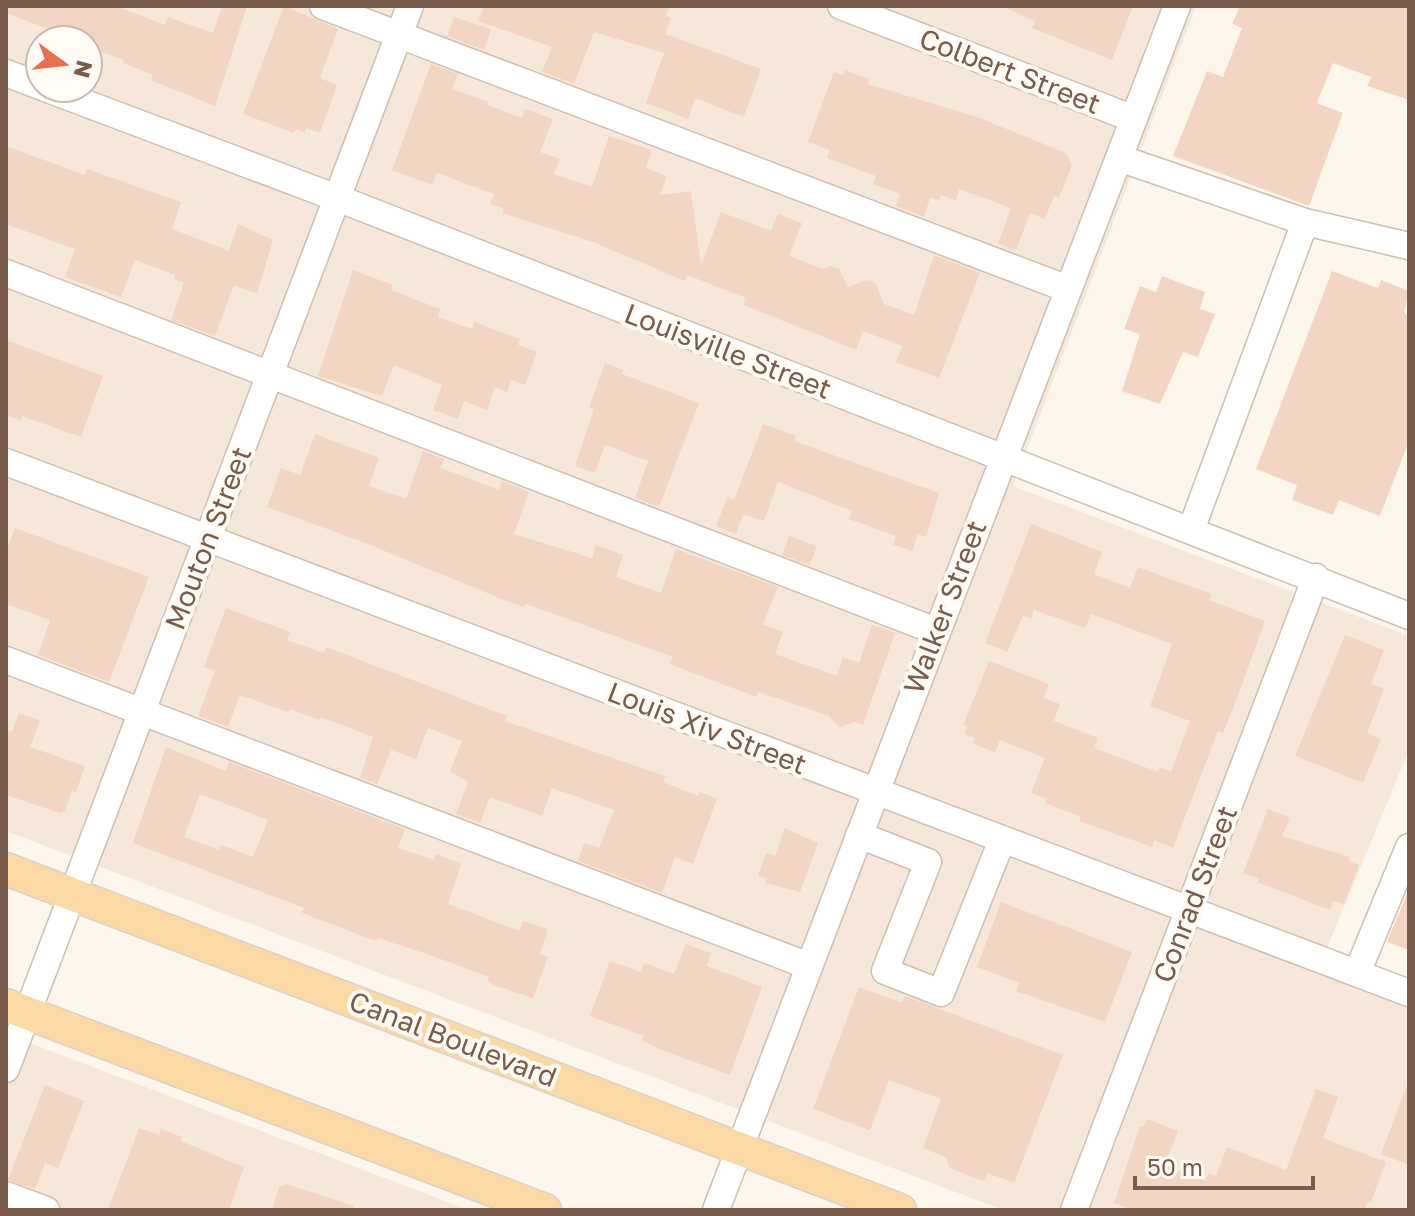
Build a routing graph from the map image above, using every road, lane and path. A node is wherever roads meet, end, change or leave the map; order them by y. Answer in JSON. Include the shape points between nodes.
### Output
{"nodes":[{"id":1,"x":323,"y":6,"type":"edge"},
{"id":2,"x":410,"y":6,"type":"edge"},
{"id":3,"x":841,"y":6,"type":"edge"},
{"id":4,"x":1177,"y":6,"type":"edge"},
{"id":5,"x":399,"y":36,"type":"junction"},
{"id":6,"x":88,"y":104,"type":"edge"},
{"id":7,"x":1134,"y":119,"type":"junction"},
{"id":8,"x":1119,"y":158,"type":"junction"},
{"id":9,"x":337,"y":198,"type":"junction"},
{"id":10,"x":1305,"y":222,"type":"junction"},
{"id":11,"x":1409,"y":246,"type":"edge"},
{"id":12,"x":6,"y":273,"type":"edge"},
{"id":13,"x":1068,"y":289,"type":"junction"},
{"id":14,"x":271,"y":374,"type":"junction"},
{"id":15,"x":1002,"y":458,"type":"junction"},
{"id":16,"x":6,"y":462,"type":"edge"},
{"id":17,"x":1191,"y":530,"type":"junction"},
{"id":18,"x":207,"y":539,"type":"junction"},
{"id":19,"x":1316,"y":577,"type":"junction"},
{"id":20,"x":1409,"y":616,"type":"edge"},
{"id":21,"x":936,"y":631,"type":"junction"},
{"id":22,"x":6,"y":660,"type":"edge"},
{"id":23,"x":142,"y":712,"type":"junction"},
{"id":24,"x":875,"y":792,"type":"junction"},
{"id":25,"x":859,"y":835,"type":"junction"},
{"id":26,"x":1002,"y":840,"type":"junction"},
{"id":27,"x":1409,"y":847,"type":"edge"},
{"id":28,"x":6,"y":869,"type":"edge"},
{"id":29,"x":73,"y":894,"type":"junction"},
{"id":30,"x":1189,"y":910,"type":"junction"},
{"id":31,"x":809,"y":966,"type":"junction"},
{"id":32,"x":1357,"y":973,"type":"junction"},
{"id":33,"x":1409,"y":993,"type":"edge"},
{"id":34,"x":17,"y":1009,"type":"edge"},
{"id":35,"x":6,"y":1069,"type":"edge"},
{"id":36,"x":739,"y":1148,"type":"junction"},
{"id":37,"x":6,"y":1195,"type":"edge"},
{"id":38,"x":46,"y":1210,"type":"edge"},
{"id":39,"x":545,"y":1210,"type":"edge"},
{"id":40,"x":716,"y":1210,"type":"edge"},
{"id":41,"x":900,"y":1210,"type":"edge"},
{"id":42,"x":1074,"y":1210,"type":"edge"}],
"edges":[{"from":1,"to":5,"type":"street"},
{"from":2,"to":5,"type":"street","name":"Mouton Street"},
{"from":3,"to":7,"type":"street","name":"Colbert Street"},
{"from":4,"to":7,"type":"street","name":"Walker Street"},
{"from":5,"to":9,"type":"street","name":"Mouton Street"},
{"from":5,"to":13,"type":"street"},
{"from":6,"to":9,"type":"street","name":"Louisville Street"},
{"from":7,"to":8,"type":"street","name":"Walker Street"},
{"from":8,"to":10,"type":"street"},
{"from":8,"to":13,"type":"street","name":"Walker Street"},
{"from":9,"to":14,"type":"street","name":"Mouton Street"},
{"from":9,"to":15,"type":"street","name":"Louisville Street"},
{"from":10,"to":11,"type":"street"},
{"from":10,"to":17,"type":"street"},
{"from":12,"to":14,"type":"street"},
{"from":13,"to":15,"type":"street","name":"Walker Street"},
{"from":14,"to":18,"type":"street","name":"Mouton Street"},
{"from":14,"to":21,"type":"street"},
{"from":15,"to":17,"type":"street","name":"Louisville Street"},
{"from":15,"to":21,"type":"street","name":"Walker Street"},
{"from":16,"to":18,"type":"street","name":"Louis Xiv Street"},
{"from":17,"to":19,"type":"street","name":"Louisville Street"},
{"from":18,"to":23,"type":"street","name":"Mouton Street"},
{"from":18,"to":24,"type":"street","name":"Louis Xiv Street"},
{"from":19,"to":20,"type":"street","name":"Louisville Street"},
{"from":19,"to":30,"type":"street","name":"Conrad Street"},
{"from":21,"to":24,"type":"street","name":"Walker Street"},
{"from":22,"to":23,"type":"street"},
{"from":23,"to":29,"type":"street","name":"Mouton Street"},
{"from":23,"to":31,"type":"street"},
{"from":24,"to":25,"type":"street","name":"Walker Street"},
{"from":24,"to":26,"type":"street","name":"Louis Xiv Street"},
{"from":25,"to":26,"type":"street","via":[[928,862],[885,971],[941,993]]},
{"from":25,"to":31,"type":"street","name":"Walker Street"},
{"from":26,"to":30,"type":"street","name":"Louis Xiv Street"},
{"from":27,"to":32,"type":"street"},
{"from":28,"to":29,"type":"main road","name":"Canal Boulevard"},
{"from":29,"to":34,"type":"street","name":"Mouton Street"},
{"from":29,"to":36,"type":"main road","name":"Canal Boulevard"},
{"from":30,"to":32,"type":"street","name":"Louis Xiv Street"},
{"from":30,"to":42,"type":"street","name":"Conrad Street"},
{"from":31,"to":36,"type":"street","name":"Walker Street"},
{"from":32,"to":33,"type":"street","name":"Louis Xiv Street"},
{"from":34,"to":35,"type":"street","name":"Mouton Street"},
{"from":34,"to":39,"type":"main road"},
{"from":36,"to":40,"type":"street","name":"Walker Street"},
{"from":36,"to":41,"type":"main road","name":"Canal Boulevard"},
{"from":37,"to":38,"type":"street"}]}
